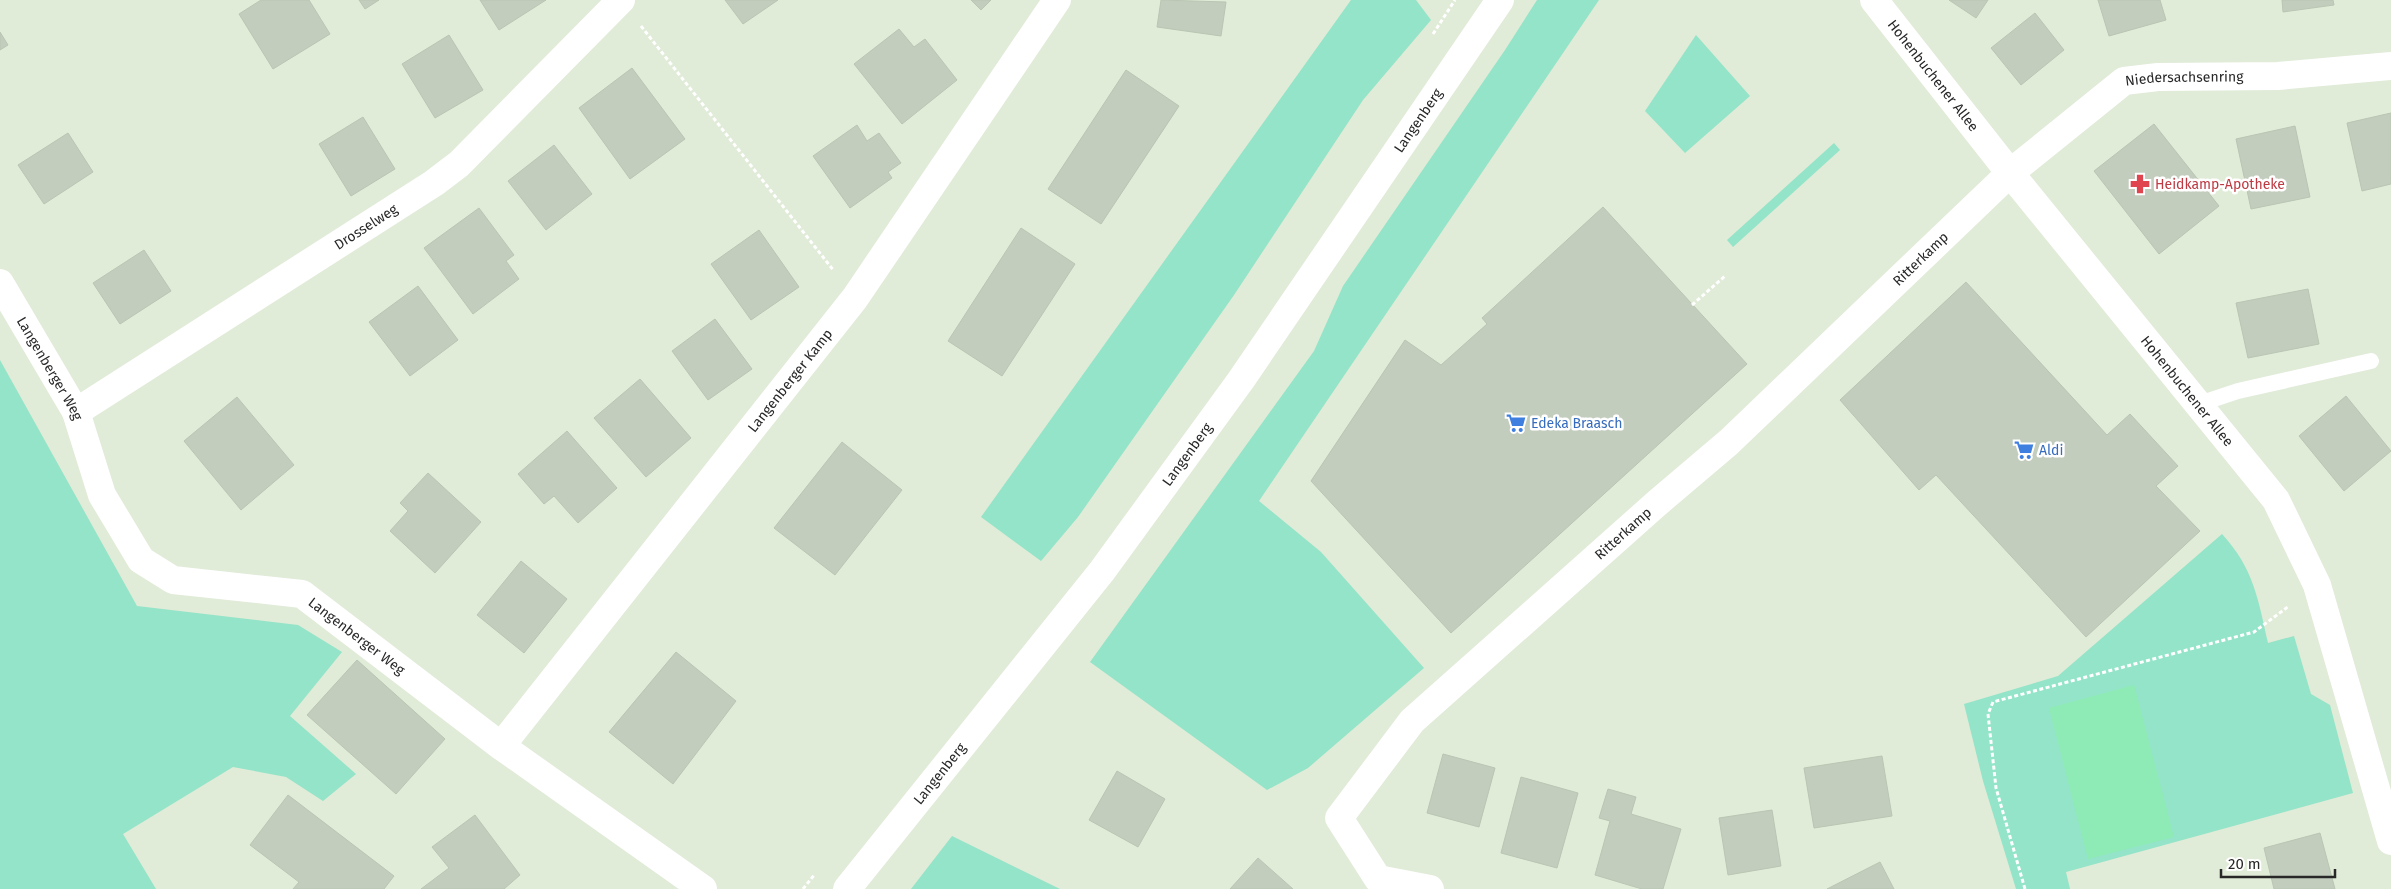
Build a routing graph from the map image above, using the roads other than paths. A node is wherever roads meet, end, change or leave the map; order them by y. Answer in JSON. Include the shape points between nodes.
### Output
{"nodes":[{"id":1,"x":621,"y":0,"type":"edge"},
{"id":2,"x":1056,"y":0,"type":"edge"},
{"id":3,"x":1500,"y":0,"type":"edge"},
{"id":4,"x":1874,"y":0,"type":"edge"},
{"id":5,"x":2391,"y":66,"type":"edge"},
{"id":6,"x":2010,"y":173,"type":"junction"},
{"id":7,"x":0,"y":283,"type":"edge"},
{"id":8,"x":2371,"y":361,"type":"dead end"},
{"id":9,"x":2198,"y":404,"type":"junction"},
{"id":10,"x":76,"y":412,"type":"junction"},
{"id":11,"x":502,"y":746,"type":"junction"},
{"id":12,"x":2391,"y":841,"type":"edge"},
{"id":13,"x":703,"y":889,"type":"edge"},
{"id":14,"x":848,"y":889,"type":"edge"},
{"id":15,"x":1430,"y":889,"type":"edge"}],
"edges":[{"from":1,"to":10,"type":"street","name":"Drosselweg","via":[[459,164],[434,183]]},
{"from":2,"to":11,"type":"street","name":"Langenberger Kamp","via":[[855,298]]},
{"from":3,"to":14,"type":"street","name":"Langenberg","via":[[1241,380],[1102,572]]},
{"from":4,"to":6,"type":"street","name":"Hohenbuchener Allee"},
{"from":5,"to":6,"type":"street","name":"Niedersachsenring","via":[[2278,76],[2158,77],[2124,81]]},
{"from":6,"to":9,"type":"street","name":"Hohenbuchener Allee"},
{"from":6,"to":15,"type":"street","name":"Ritterkamp","via":[[1729,442],[1412,721],[1339,818],[1378,879]]},
{"from":7,"to":10,"type":"street","name":"Langenberger Weg"},
{"from":8,"to":9,"type":"lane","via":[[2238,391]]},
{"from":9,"to":12,"type":"street","name":"Hohenbuchener Allee","via":[[2276,500],[2317,585]]},
{"from":10,"to":11,"type":"street","name":"Langenberger Weg","via":[[102,495],[141,560],[173,580],[302,594]]},
{"from":11,"to":13,"type":"street","name":"Langenberger Weg"}]}
